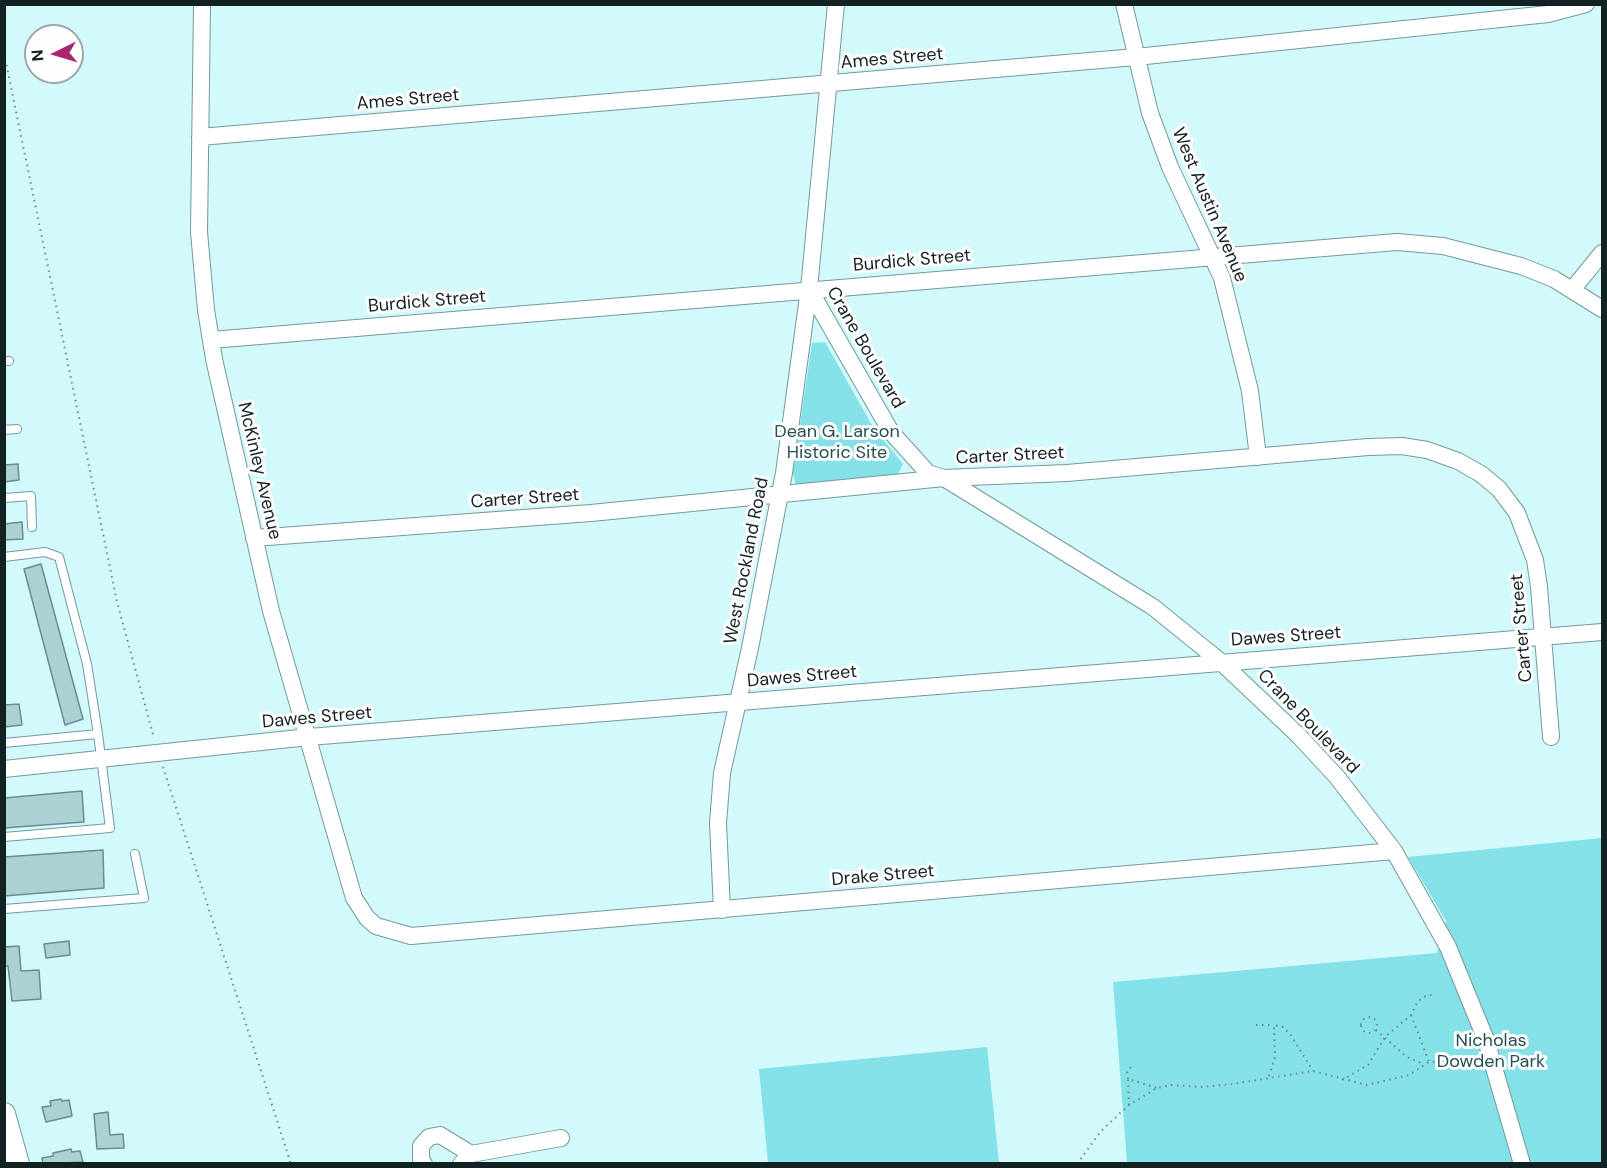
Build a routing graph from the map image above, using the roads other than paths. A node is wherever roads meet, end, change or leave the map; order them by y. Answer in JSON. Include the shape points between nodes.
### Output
{"nodes":[{"id":1,"x":202,"y":4,"type":"edge"},
{"id":2,"x":836,"y":4,"type":"edge"},
{"id":3,"x":1124,"y":4,"type":"edge"},
{"id":4,"x":1586,"y":4,"type":"edge"},
{"id":5,"x":1136,"y":57,"type":"junction"},
{"id":6,"x":831,"y":84,"type":"junction"},
{"id":7,"x":200,"y":137,"type":"junction"},
{"id":8,"x":1602,"y":253,"type":"edge"},
{"id":9,"x":1212,"y":256,"type":"junction"},
{"id":10,"x":809,"y":289,"type":"junction"},
{"id":11,"x":1572,"y":290,"type":"junction"},
{"id":12,"x":1602,"y":309,"type":"edge"},
{"id":13,"x":211,"y":340,"type":"junction"},
{"id":14,"x":16,"y":429,"type":"dead end"},
{"id":15,"x":4,"y":430,"type":"edge"},
{"id":16,"x":1258,"y":457,"type":"junction"},
{"id":17,"x":944,"y":478,"type":"junction"},
{"id":18,"x":779,"y":493,"type":"junction"},
{"id":19,"x":4,"y":498,"type":"edge"},
{"id":20,"x":32,"y":527,"type":"dead end"},
{"id":21,"x":254,"y":538,"type":"junction"},
{"id":22,"x":4,"y":556,"type":"edge"},
{"id":23,"x":1602,"y":632,"type":"edge"},
{"id":24,"x":1543,"y":637,"type":"junction"},
{"id":25,"x":1221,"y":662,"type":"junction"},
{"id":26,"x":736,"y":702,"type":"junction"},
{"id":27,"x":98,"y":734,"type":"junction"},
{"id":28,"x":309,"y":737,"type":"junction"},
{"id":29,"x":1551,"y":737,"type":"dead end"},
{"id":30,"x":4,"y":743,"type":"edge"},
{"id":31,"x":102,"y":759,"type":"junction"},
{"id":32,"x":4,"y":769,"type":"edge"},
{"id":33,"x":4,"y":837,"type":"edge"},
{"id":34,"x":1394,"y":851,"type":"junction"},
{"id":35,"x":135,"y":854,"type":"dead end"},
{"id":36,"x":4,"y":909,"type":"edge"},
{"id":37,"x":722,"y":910,"type":"junction"},
{"id":38,"x":376,"y":926,"type":"joint"},
{"id":39,"x":4,"y":1114,"type":"edge"},
{"id":40,"x":561,"y":1138,"type":"dead end"},
{"id":41,"x":466,"y":1159,"type":"edge"},
{"id":42,"x":18,"y":1164,"type":"edge"},
{"id":43,"x":424,"y":1164,"type":"edge"},
{"id":44,"x":1522,"y":1164,"type":"edge"}],
"edges":[{"from":1,"to":7,"type":"street","name":"McKinley Avenue"},
{"from":2,"to":6,"type":"street","name":"West Rockland Road"},
{"from":3,"to":5,"type":"street","name":"West Austin Avenue"},
{"from":4,"to":5,"type":"street","name":"Ames Street","via":[[1548,14]]},
{"from":5,"to":6,"type":"street","name":"Ames Street"},
{"from":5,"to":9,"type":"street","name":"West Austin Avenue","via":[[1170,167]]},
{"from":6,"to":7,"type":"street","name":"Ames Street"},
{"from":6,"to":10,"type":"street","name":"West Rockland Road"},
{"from":7,"to":13,"type":"street","name":"McKinley Avenue","via":[[199,232]]},
{"from":8,"to":11,"type":"street"},
{"from":9,"to":10,"type":"street","name":"Burdick Street"},
{"from":9,"to":11,"type":"street","name":"Burdick Street","via":[[1363,243],[1443,246],[1521,266]]},
{"from":9,"to":16,"type":"street","name":"West Austin Avenue","via":[[1240,344]]},
{"from":10,"to":13,"type":"street","name":"Burdick Street"},
{"from":10,"to":17,"type":"street","name":"Crane Boulevard","via":[[891,432],[928,473]]},
{"from":10,"to":18,"type":"street","name":"West Rockland Road"},
{"from":11,"to":12,"type":"street","name":"Burdick Street"},
{"from":13,"to":21,"type":"street","name":"McKinley Avenue"},
{"from":14,"to":15,"type":"lane"},
{"from":16,"to":17,"type":"street","name":"Carter Street","via":[[1067,473]]},
{"from":16,"to":24,"type":"street","name":"Carter Street","via":[[1402,446],[1458,461],[1480,474],[1499,489],[1517,513],[1535,560]]},
{"from":17,"to":18,"type":"street","name":"Carter Street"},
{"from":17,"to":25,"type":"street","name":"Crane Boulevard","via":[[1153,607]]},
{"from":18,"to":21,"type":"street","name":"Carter Street","via":[[591,513]]},
{"from":18,"to":26,"type":"street","name":"West Rockland Road"},
{"from":19,"to":20,"type":"lane","via":[[31,496]]},
{"from":21,"to":28,"type":"street","name":"McKinley Avenue","via":[[271,611]]},
{"from":22,"to":27,"type":"lane","via":[[45,552],[59,557],[87,664]]},
{"from":23,"to":24,"type":"street","name":"Dawes Street"},
{"from":24,"to":25,"type":"street","name":"Dawes Street"},
{"from":24,"to":29,"type":"street","name":"Carter Street"},
{"from":25,"to":26,"type":"street","name":"Dawes Street"},
{"from":25,"to":34,"type":"street","name":"Crane Boulevard","via":[[1337,777]]},
{"from":26,"to":28,"type":"street","name":"Dawes Street"},
{"from":26,"to":37,"type":"street","name":"West Rockland Road","via":[[722,773],[718,823]]},
{"from":27,"to":30,"type":"lane"},
{"from":27,"to":31,"type":"lane"},
{"from":28,"to":31,"type":"street","name":"Dawes Street"},
{"from":28,"to":38,"type":"street","name":"McKinley Avenue","via":[[354,898]]},
{"from":31,"to":32,"type":"street","name":"Dawes Street"},
{"from":31,"to":33,"type":"lane","via":[[110,828]]},
{"from":34,"to":37,"type":"street","name":"Drake Street"},
{"from":34,"to":44,"type":"street","name":"Crane Boulevard","via":[[1436,921],[1466,985],[1494,1063]]},
{"from":35,"to":36,"type":"lane","via":[[144,898]]},
{"from":37,"to":38,"type":"street","name":"Drake Street","via":[[411,936]]},
{"from":39,"to":42,"type":"main road"},
{"from":40,"to":41,"type":"street"},
{"from":41,"to":43,"type":"street","via":[[440,1136],[429,1137],[421,1146]]}]}
